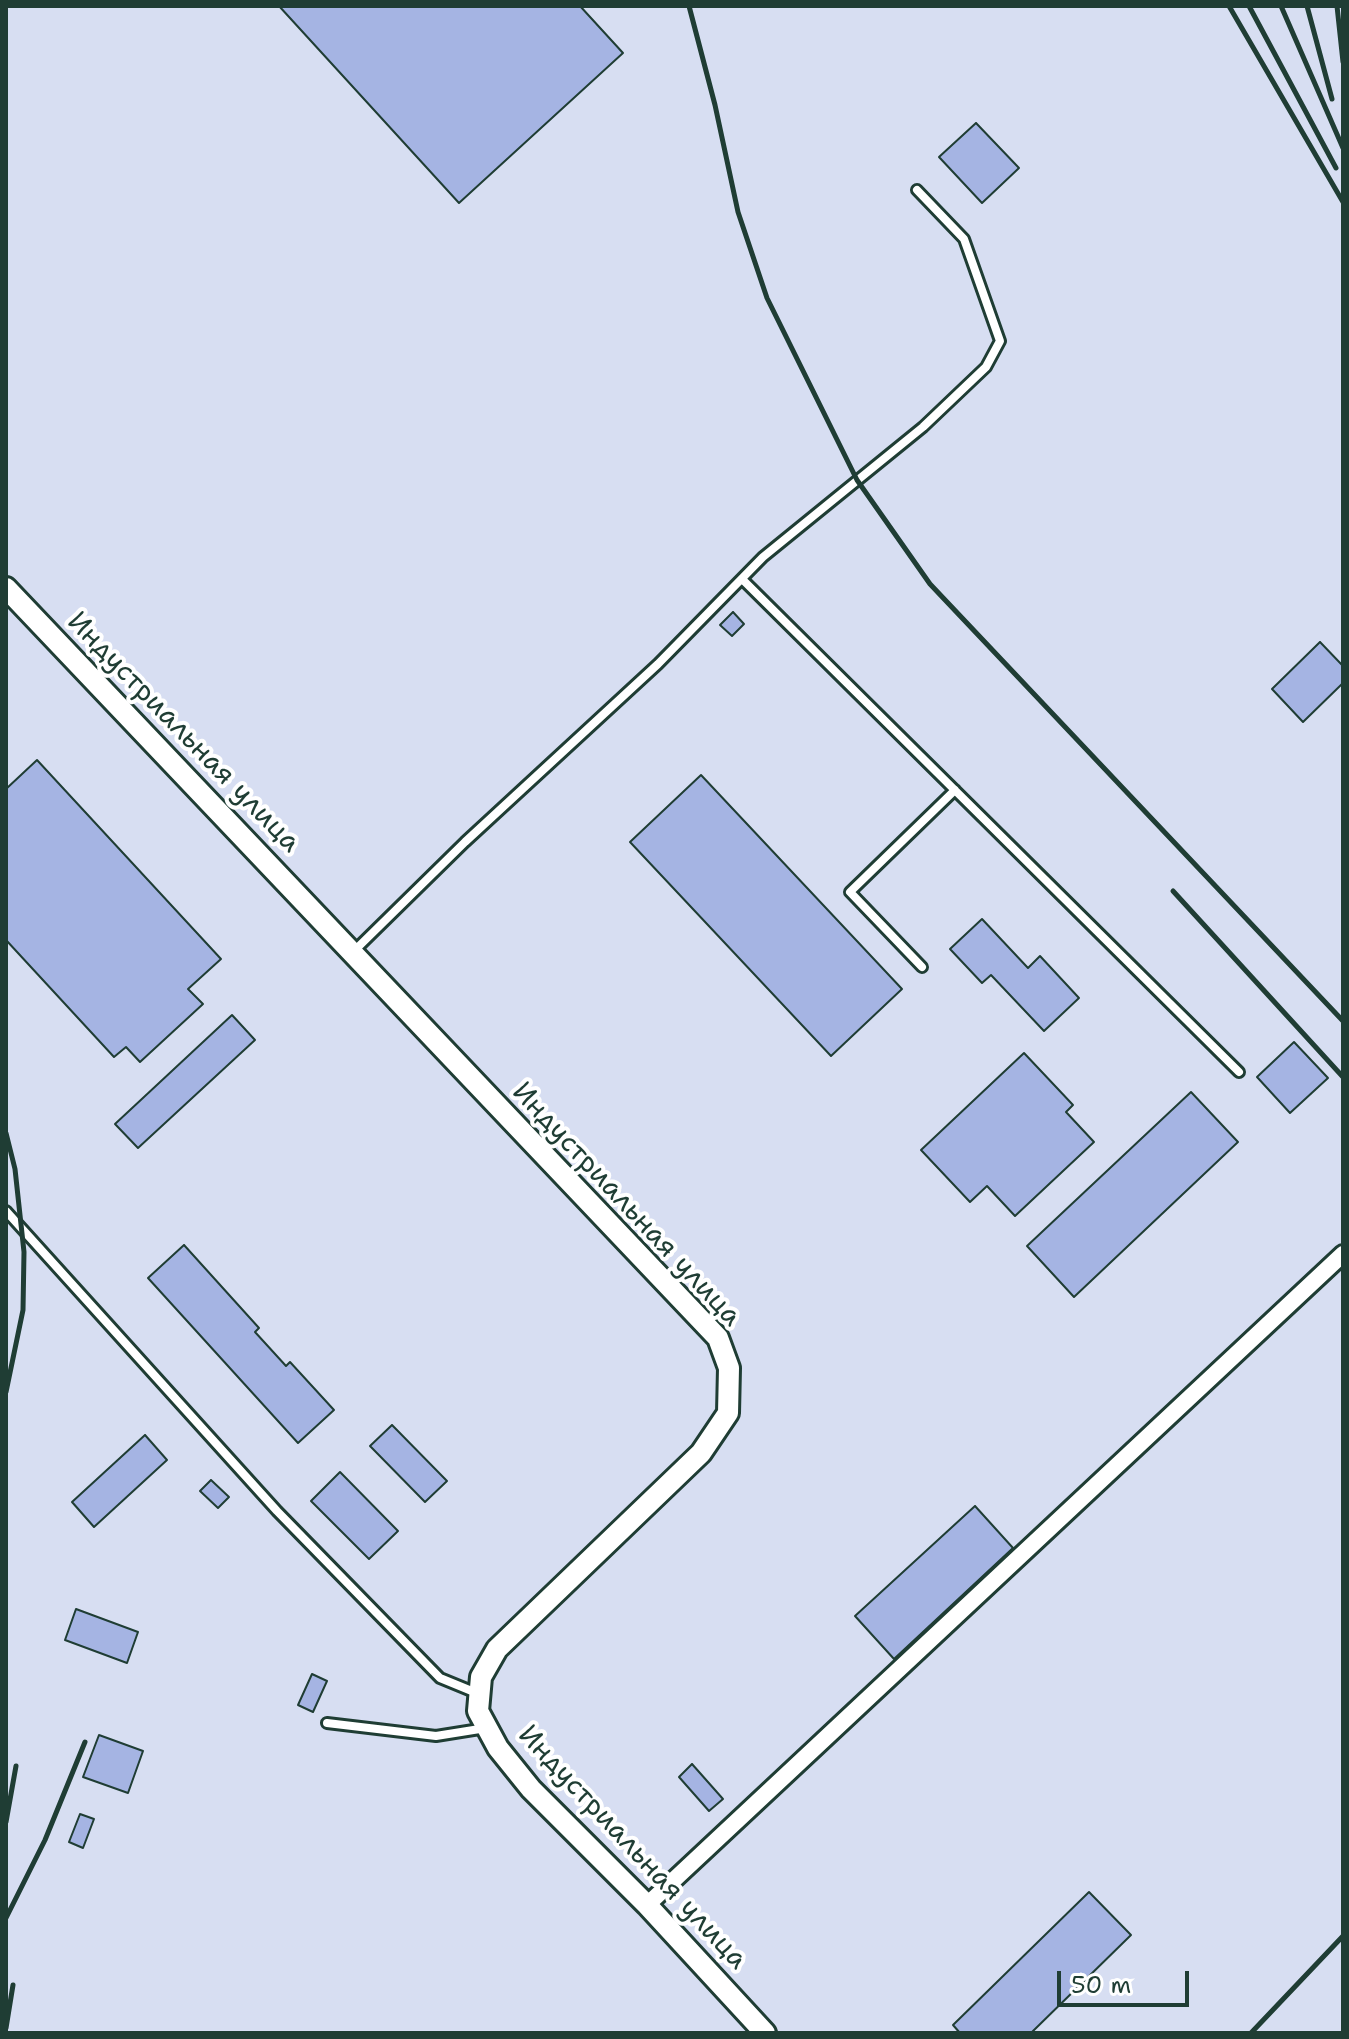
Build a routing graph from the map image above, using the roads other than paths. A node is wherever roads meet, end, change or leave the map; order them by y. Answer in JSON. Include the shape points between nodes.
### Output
{"nodes":[{"id":1,"x":917,"y":190,"type":"dead end"},
{"id":2,"x":742,"y":579,"type":"junction"},
{"id":3,"x":6,"y":588,"type":"edge"},
{"id":4,"x":955,"y":790,"type":"junction"},
{"id":5,"x":352,"y":952,"type":"junction"},
{"id":6,"x":922,"y":967,"type":"dead end"},
{"id":7,"x":1239,"y":1072,"type":"dead end"},
{"id":8,"x":6,"y":1211,"type":"edge"},
{"id":9,"x":1343,"y":1254,"type":"edge"},
{"id":10,"x":479,"y":1694,"type":"junction"},
{"id":11,"x":327,"y":1723,"type":"dead end"},
{"id":12,"x":487,"y":1728,"type":"junction"},
{"id":13,"x":647,"y":1905,"type":"junction"},
{"id":14,"x":765,"y":2033,"type":"edge"}],
"edges":[{"from":1,"to":2,"type":"lane","via":[[964,239],[1000,341],[986,367],[923,427]]},
{"from":2,"to":4,"type":"lane"},
{"from":2,"to":5,"type":"lane"},
{"from":3,"to":5,"type":"street","name":"Индустриальная улица"},
{"from":4,"to":6,"type":"lane","via":[[850,892]]},
{"from":4,"to":7,"type":"lane"},
{"from":5,"to":10,"type":"street","name":"Индустриальная улица","via":[[718,1338],[729,1368],[728,1413],[701,1453],[497,1649],[481,1677]]},
{"from":8,"to":10,"type":"lane","via":[[277,1511],[429,1667],[440,1678]]},
{"from":9,"to":13,"type":"street"},
{"from":10,"to":12,"type":"street","name":"Индустриальная улица","via":[[478,1711]]},
{"from":11,"to":12,"type":"lane","via":[[436,1736]]},
{"from":12,"to":13,"type":"street","name":"Индустриальная улица","via":[[531,1789]]},
{"from":13,"to":14,"type":"street","name":"Индустриальная улица"}]}
